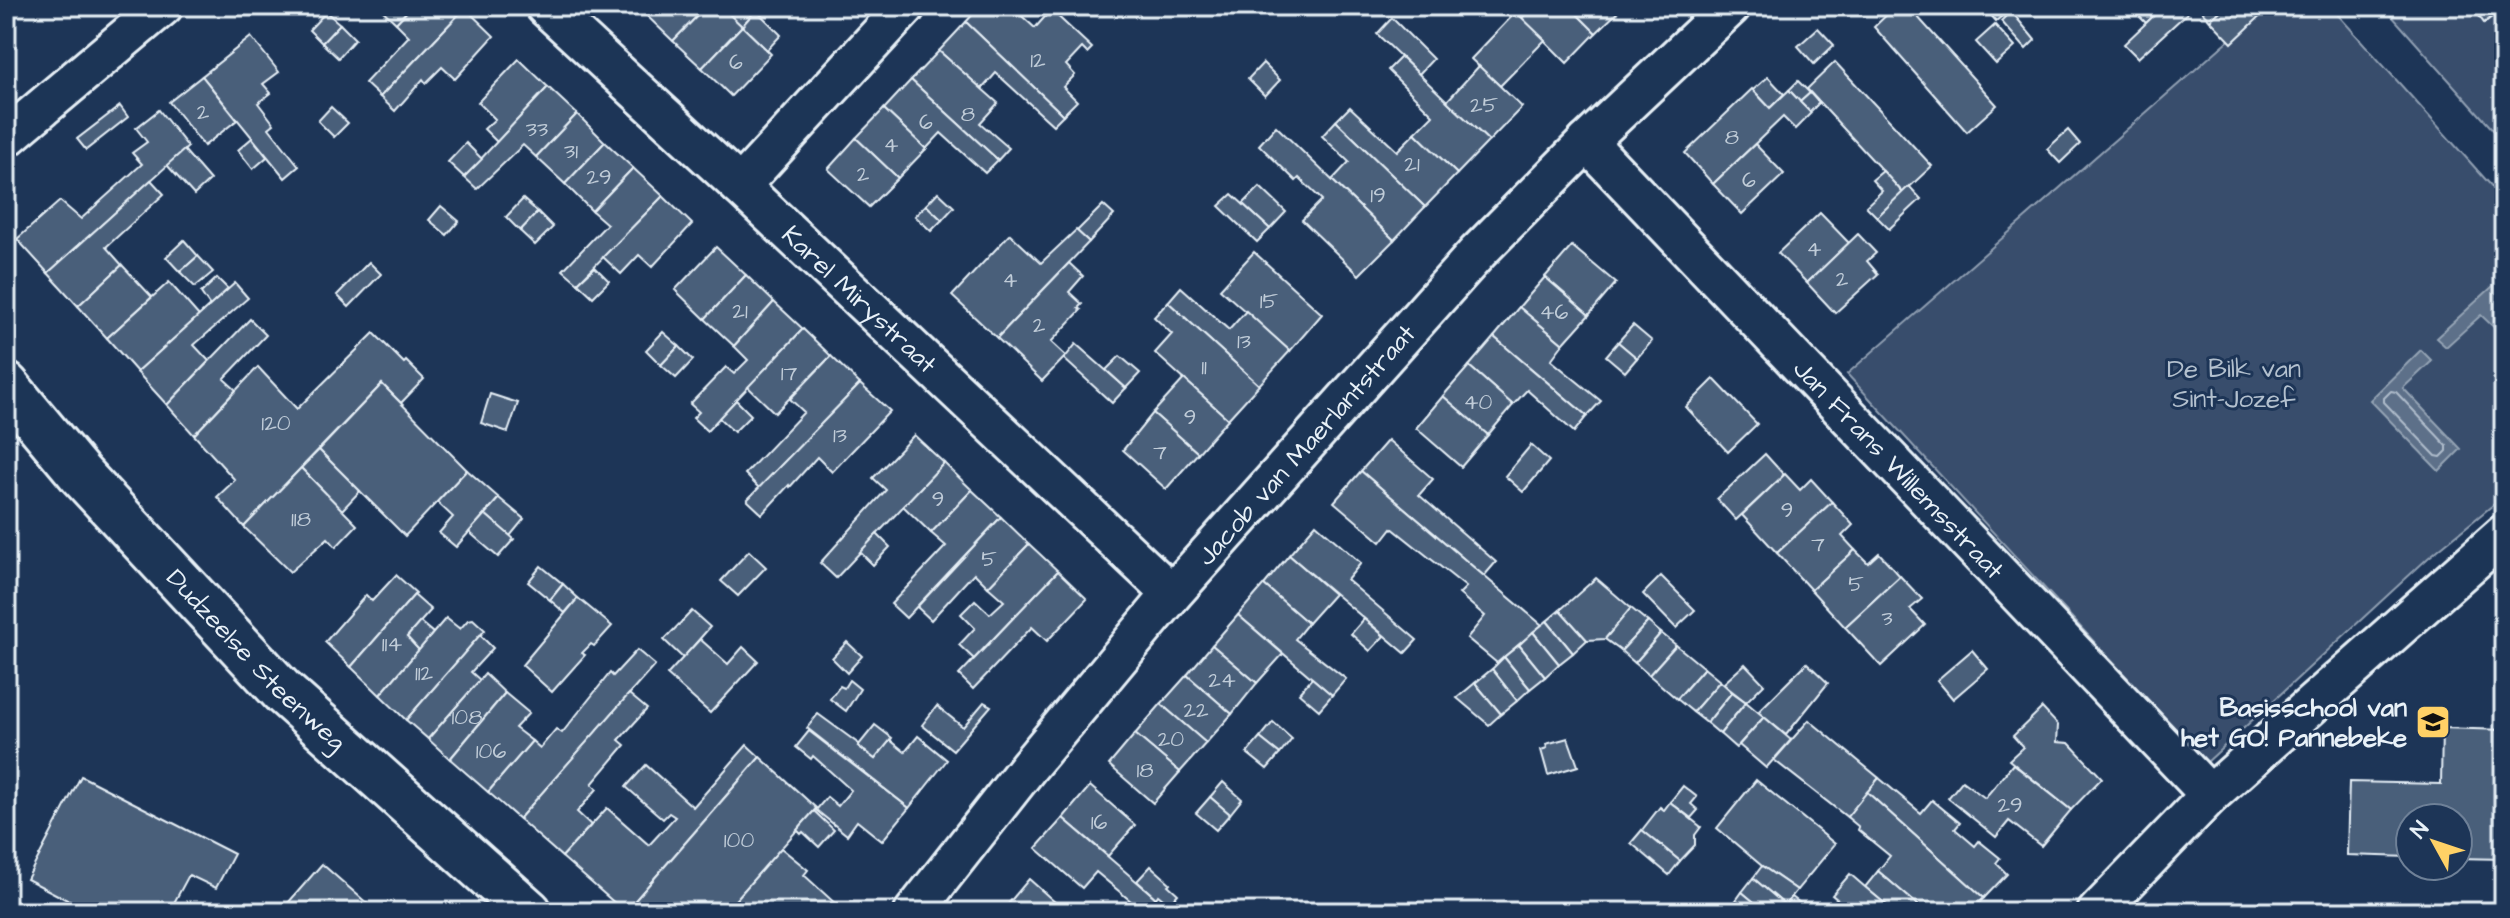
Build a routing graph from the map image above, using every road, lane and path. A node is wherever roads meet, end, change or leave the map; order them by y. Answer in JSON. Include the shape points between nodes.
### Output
{"nodes":[{"id":1,"x":163,"y":6,"type":"edge"},
{"id":2,"x":545,"y":6,"type":"edge"},
{"id":3,"x":906,"y":6,"type":"edge"},
{"id":4,"x":1731,"y":6,"type":"edge"},
{"id":5,"x":6,"y":138,"type":"edge"},
{"id":6,"x":1587,"y":142,"type":"junction"},
{"id":7,"x":740,"y":186,"type":"junction"},
{"id":8,"x":6,"y":385,"type":"edge"},
{"id":9,"x":2504,"y":534,"type":"edge"},
{"id":10,"x":1172,"y":594,"type":"junction"},
{"id":11,"x":2210,"y":795,"type":"junction"},
{"id":12,"x":529,"y":912,"type":"edge"},
{"id":13,"x":914,"y":912,"type":"edge"},
{"id":14,"x":2097,"y":912,"type":"edge"}],
"edges":[{"from":1,"to":5,"type":"street"},
{"from":2,"to":7,"type":"street","name":"Karel Mirystraat"},
{"from":3,"to":7,"type":"street"},
{"from":4,"to":6,"type":"street","name":"Jacob van Maerlantstraat"},
{"from":6,"to":10,"type":"street","name":"Jacob van Maerlantstraat","via":[[1478,252]]},
{"from":6,"to":11,"type":"street","name":"Jan Frans Willemsstraat"},
{"from":7,"to":10,"type":"street","name":"Karel Mirystraat"},
{"from":8,"to":12,"type":"main road","name":"Dudzeelse Steenweg","via":[[81,475],[282,691]]},
{"from":9,"to":11,"type":"street"},
{"from":10,"to":13,"type":"street","name":"Jacob van Maerlantstraat"},
{"from":11,"to":14,"type":"street"}]}
